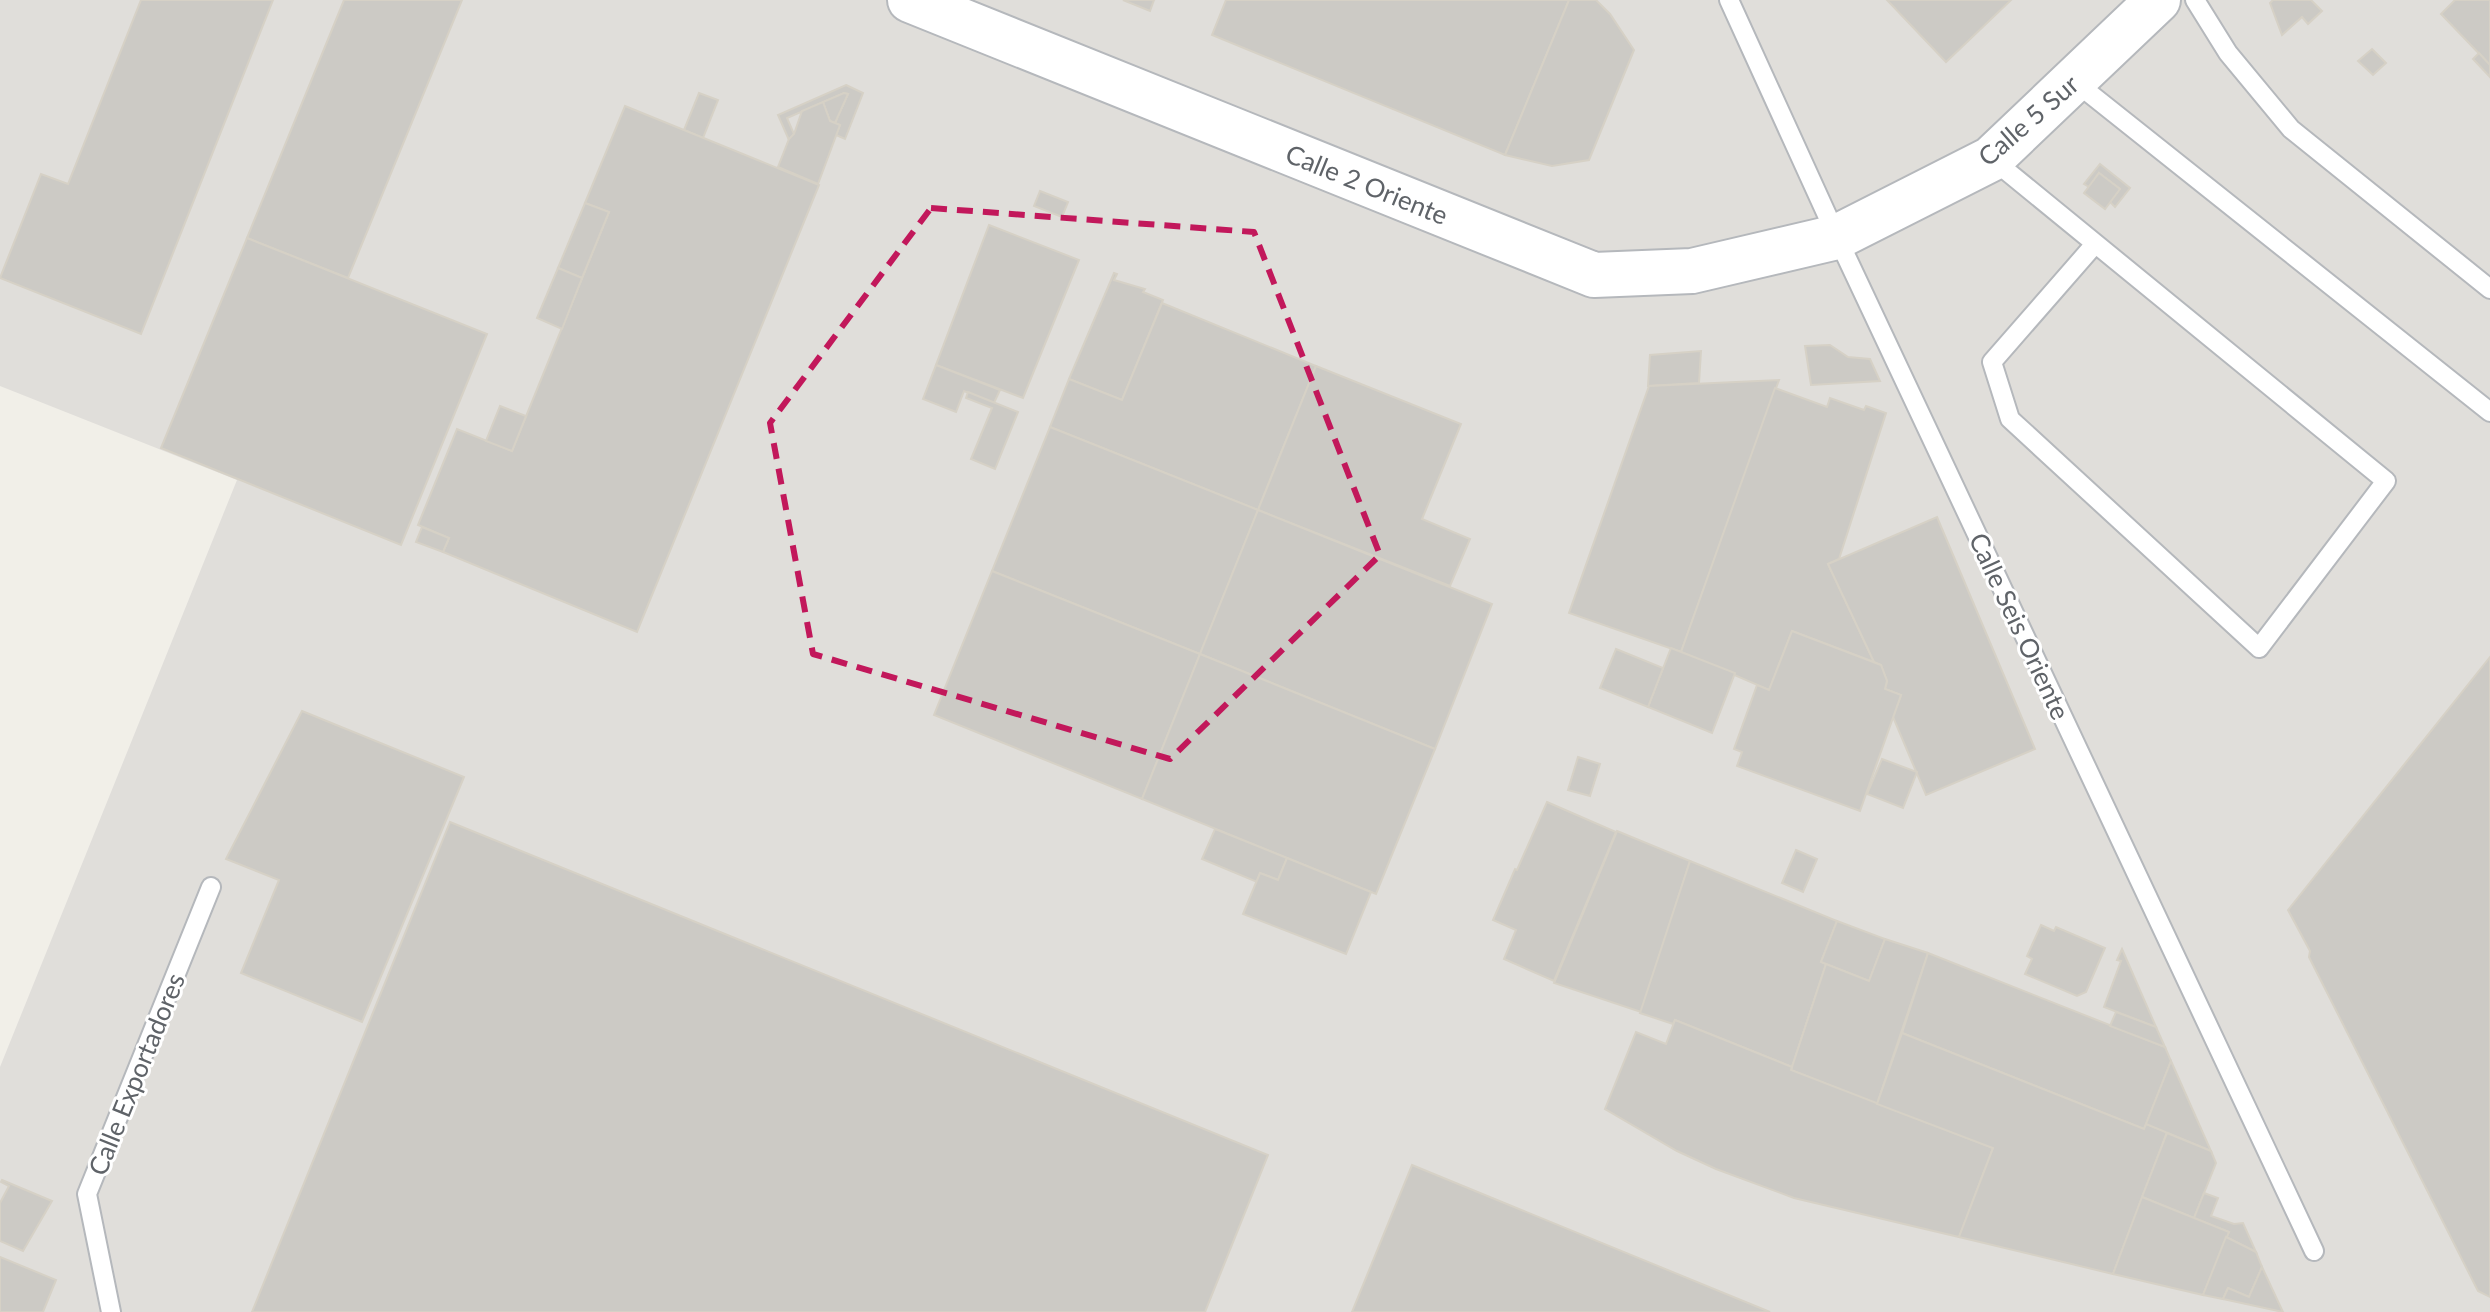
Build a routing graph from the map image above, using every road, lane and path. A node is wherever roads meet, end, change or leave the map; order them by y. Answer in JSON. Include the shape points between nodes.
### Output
{"nodes":[{"id":1,"x":910,"y":0,"type":"edge"},
{"id":2,"x":1729,"y":0,"type":"edge"},
{"id":3,"x":2158,"y":0,"type":"edge"},
{"id":4,"x":2195,"y":0,"type":"edge"},
{"id":5,"x":2074,"y":81,"type":"junction"},
{"id":6,"x":1991,"y":159,"type":"junction"},
{"id":7,"x":1837,"y":237,"type":"junction"},
{"id":8,"x":2095,"y":244,"type":"junction"},
{"id":9,"x":2490,"y":289,"type":"edge"},
{"id":10,"x":2490,"y":412,"type":"edge"},
{"id":11,"x":211,"y":887,"type":"dead end"},
{"id":12,"x":2314,"y":1251,"type":"dead end"},
{"id":13,"x":111,"y":1312,"type":"edge"}],
"edges":[{"from":1,"to":7,"type":"street","name":"Calle 2 Oriente","via":[[1594,275],[1692,271]]},
{"from":2,"to":7,"type":"lane","name":"Calle Seis Oriente"},
{"from":3,"to":5,"type":"street","name":"Calle 5 Sur"},
{"from":4,"to":9,"type":"lane","via":[[2228,53],[2291,129]]},
{"from":5,"to":6,"type":"street","name":"Calle 5 Sur"},
{"from":5,"to":10,"type":"lane"},
{"from":6,"to":7,"type":"street","name":"Calle 5 Sur"},
{"from":6,"to":8,"type":"lane"},
{"from":7,"to":12,"type":"lane","name":"Calle Seis Oriente"},
{"from":8,"to":8,"type":"lane","via":[[2386,481],[2259,648],[2010,419],[1992,362]]},
{"from":11,"to":13,"type":"lane","name":"Calle Exportadores","via":[[87,1194]]}]}
